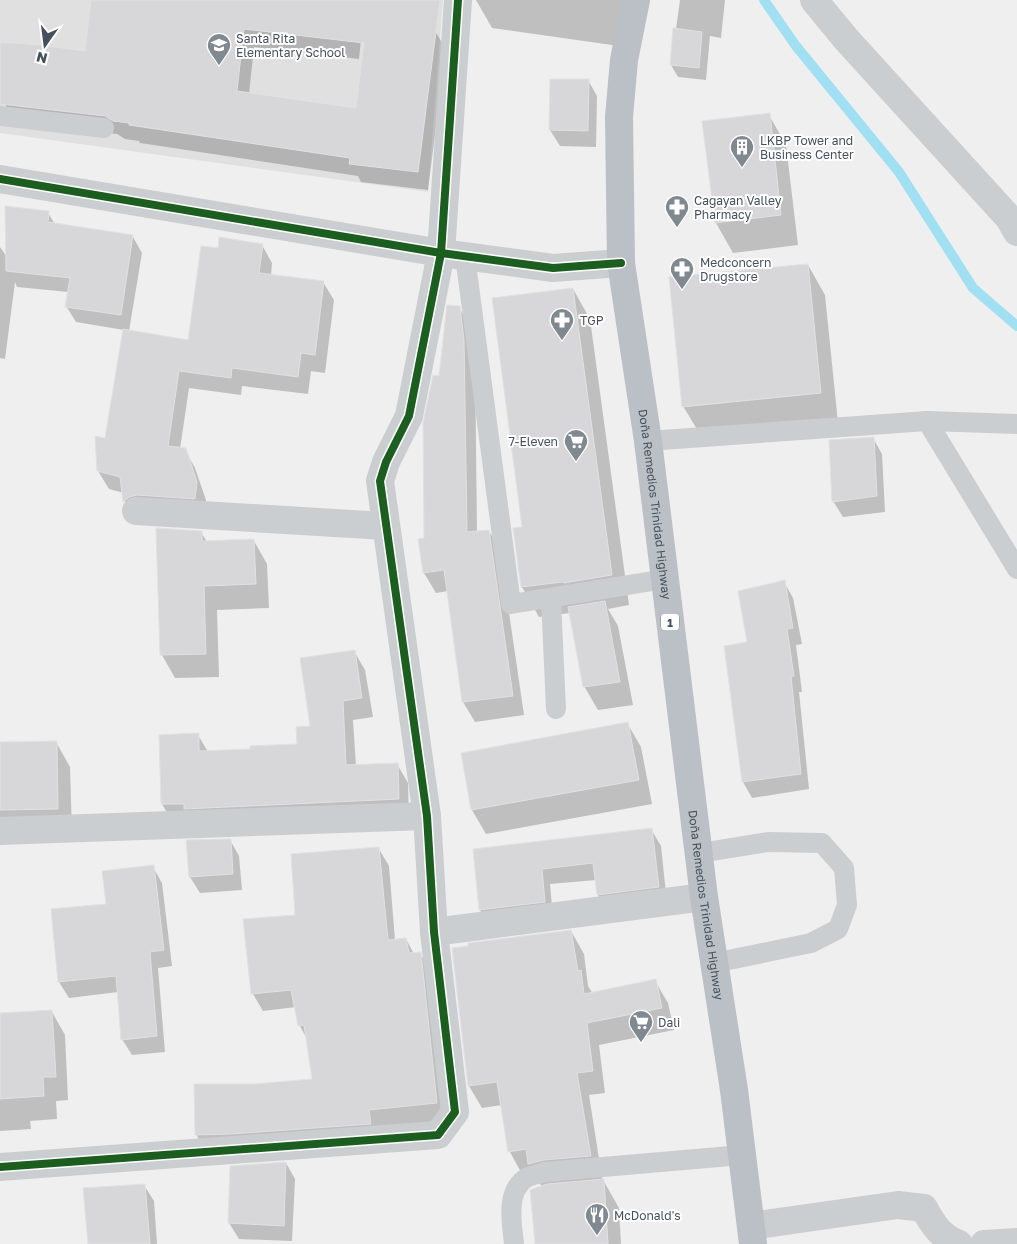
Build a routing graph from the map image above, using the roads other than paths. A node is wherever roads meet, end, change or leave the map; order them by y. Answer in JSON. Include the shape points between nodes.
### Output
{"nodes":[{"id":1,"x":458,"y":0,"type":"edge"},
{"id":2,"x":636,"y":0,"type":"edge"},
{"id":3,"x":814,"y":0,"type":"edge"},
{"id":4,"x":0,"y":116,"type":"edge"},
{"id":5,"x":104,"y":128,"type":"dead end"},
{"id":6,"x":0,"y":179,"type":"edge"},
{"id":7,"x":1017,"y":232,"type":"edge"},
{"id":8,"x":453,"y":255,"type":"junction"},
{"id":9,"x":622,"y":262,"type":"junction"},
{"id":10,"x":927,"y":421,"type":"junction"},
{"id":11,"x":1017,"y":424,"type":"edge"},
{"id":12,"x":648,"y":441,"type":"junction"},
{"id":13,"x":136,"y":511,"type":"dead end"},
{"id":14,"x":385,"y":526,"type":"junction"},
{"id":15,"x":1017,"y":569,"type":"edge"},
{"id":16,"x":665,"y":579,"type":"junction"},
{"id":17,"x":551,"y":599,"type":"junction"},
{"id":18,"x":556,"y":709,"type":"dead end"},
{"id":19,"x":427,"y":816,"type":"junction"},
{"id":20,"x":0,"y":831,"type":"edge"},
{"id":21,"x":700,"y":853,"type":"junction"},
{"id":22,"x":704,"y":897,"type":"junction"},
{"id":23,"x":434,"y":932,"type":"junction"},
{"id":24,"x":714,"y":963,"type":"junction"},
{"id":25,"x":742,"y":1155,"type":"junction"},
{"id":26,"x":0,"y":1167,"type":"edge"},
{"id":27,"x":752,"y":1235,"type":"edge"},
{"id":28,"x":1017,"y":1242,"type":"edge"},
{"id":29,"x":514,"y":1244,"type":"edge"},
{"id":30,"x":959,"y":1244,"type":"edge"},
{"id":31,"x":984,"y":1244,"type":"edge"}],
"edges":[{"from":1,"to":8,"type":"street"},
{"from":2,"to":9,"type":"highway","name":"Doña Remedios Trinidad Highway","number":"1","via":[[624,60],[619,117]]},
{"from":3,"to":7,"type":"street","via":[[1009,218]]},
{"from":4,"to":5,"type":"lane"},
{"from":6,"to":8,"type":"street"},
{"from":8,"to":9,"type":"street","via":[[553,268]]},
{"from":8,"to":14,"type":"street","via":[[409,416],[380,481]]},
{"from":8,"to":17,"type":"lane","via":[[511,604]]},
{"from":9,"to":12,"type":"highway","name":"Doña Remedios Trinidad Highway","number":"1"},
{"from":10,"to":11,"type":"lane"},
{"from":10,"to":12,"type":"lane"},
{"from":10,"to":15,"type":"lane"},
{"from":12,"to":16,"type":"highway","name":"Doña Remedios Trinidad Highway","number":"1"},
{"from":13,"to":14,"type":"street"},
{"from":14,"to":19,"type":"street"},
{"from":16,"to":17,"type":"lane"},
{"from":16,"to":21,"type":"highway","name":"Doña Remedios Trinidad Highway","number":"1"},
{"from":17,"to":18,"type":"lane"},
{"from":19,"to":20,"type":"street"},
{"from":19,"to":23,"type":"street"},
{"from":21,"to":22,"type":"highway","name":"Doña Remedios Trinidad Highway","number":"1"},
{"from":21,"to":24,"type":"lane","via":[[768,842],[822,844],[844,868],[848,905],[838,929],[811,943]]},
{"from":22,"to":23,"type":"street"},
{"from":22,"to":24,"type":"highway","name":"Doña Remedios Trinidad Highway","number":"1"},
{"from":23,"to":26,"type":"street","via":[[455,1112],[438,1134]]},
{"from":24,"to":25,"type":"highway","name":"Doña Remedios Trinidad Highway","number":"1"},
{"from":25,"to":27,"type":"highway","name":"Doña Remedios Trinidad Highway","number":"1"},
{"from":25,"to":29,"type":"lane","via":[[545,1172],[526,1178],[514,1194],[511,1213]]},
{"from":27,"to":30,"type":"street","via":[[898,1205],[924,1208],[933,1225],[947,1240]]},
{"from":28,"to":31,"type":"street"}]}
